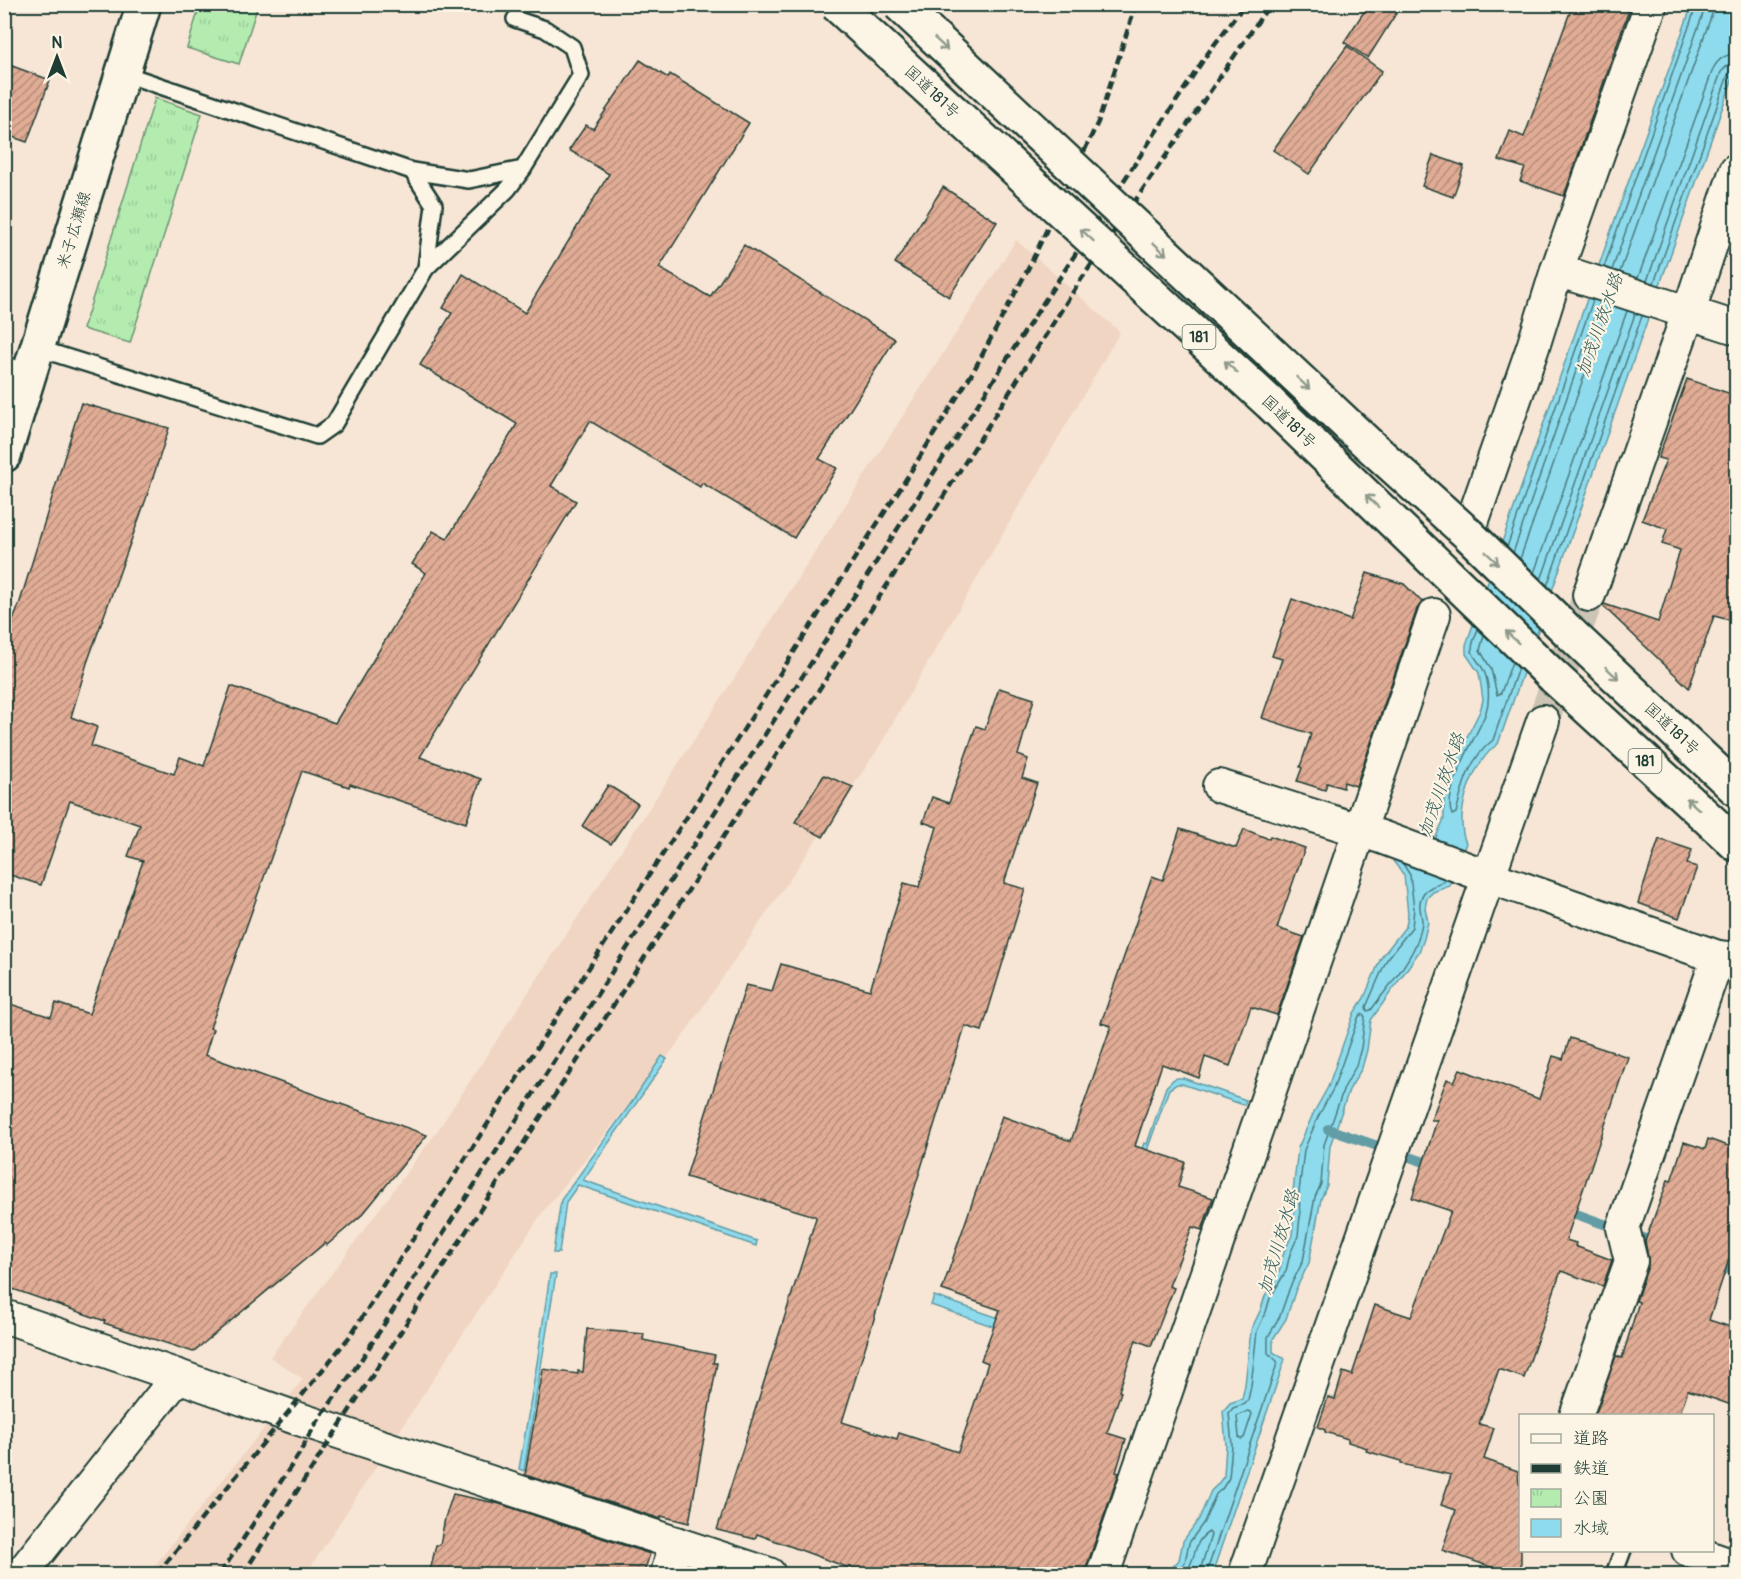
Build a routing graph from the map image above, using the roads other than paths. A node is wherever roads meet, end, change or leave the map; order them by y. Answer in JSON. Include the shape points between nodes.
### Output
{"nodes":[{"id":1,"x":144,"y":4,"type":"edge"},
{"id":2,"x":836,"y":4,"type":"edge"},
{"id":3,"x":898,"y":4,"type":"edge"},
{"id":4,"x":1651,"y":4,"type":"edge"},
{"id":5,"x":515,"y":20,"type":"dead end"},
{"id":6,"x":122,"y":73,"type":"junction"},
{"id":7,"x":524,"y":169,"type":"junction"},
{"id":8,"x":1737,"y":170,"type":"edge"},
{"id":9,"x":412,"y":171,"type":"junction"},
{"id":10,"x":426,"y":268,"type":"junction"},
{"id":11,"x":1567,"y":272,"type":"junction"},
{"id":12,"x":1681,"y":310,"type":"junction"},
{"id":13,"x":1737,"y":328,"type":"edge"},
{"id":14,"x":37,"y":348,"type":"junction"},
{"id":15,"x":16,"y":377,"type":"edge"},
{"id":16,"x":4,"y":455,"type":"edge"},
{"id":17,"x":1468,"y":534,"type":"junction"},
{"id":18,"x":1589,"y":595,"type":"tunnel mouth"},
{"id":19,"x":1434,"y":615,"type":"dead end"},
{"id":20,"x":1543,"y":721,"type":"tunnel mouth"},
{"id":21,"x":1219,"y":786,"type":"dead end"},
{"id":22,"x":1737,"y":789,"type":"edge"},
{"id":23,"x":1370,"y":835,"type":"junction"},
{"id":24,"x":1737,"y":844,"type":"edge"},
{"id":25,"x":1483,"y":875,"type":"junction"},
{"id":26,"x":1727,"y":958,"type":"edge"},
{"id":27,"x":4,"y":1317,"type":"edge"},
{"id":28,"x":178,"y":1376,"type":"junction"},
{"id":29,"x":1577,"y":1414,"type":"edge"},
{"id":30,"x":676,"y":1543,"type":"junction"},
{"id":31,"x":1623,"y":1552,"type":"edge"},
{"id":32,"x":1691,"y":1552,"type":"edge"},
{"id":33,"x":1737,"y":1568,"type":"edge"},
{"id":34,"x":21,"y":1575,"type":"edge"},
{"id":35,"x":667,"y":1575,"type":"edge"},
{"id":36,"x":769,"y":1575,"type":"edge"},
{"id":37,"x":1103,"y":1575,"type":"edge"},
{"id":38,"x":1245,"y":1575,"type":"edge"},
{"id":39,"x":1614,"y":1575,"type":"edge"}],
"edges":[{"from":1,"to":6,"type":"main road","name":"米子広瀬線"},
{"from":24,"to":2,"type":"main road","name":"国道181号","number":"181","one_way":true,"bridge":true,"via":[[1554,677],[1270,403]]},
{"from":3,"to":17,"type":"main road","name":"国道181号","number":"181","one_way":true,"bridge":true},
{"from":4,"to":11,"type":"street"},
{"from":5,"to":7,"type":"lane","via":[[545,29],[572,46],[581,75]]},
{"from":6,"to":9,"type":"lane"},
{"from":6,"to":14,"type":"main road","name":"米子広瀬線"},
{"from":7,"to":9,"type":"lane","via":[[468,180]]},
{"from":7,"to":10,"type":"lane"},
{"from":8,"to":12,"type":"street"},
{"from":9,"to":10,"type":"lane","via":[[434,205]]},
{"from":10,"to":14,"type":"lane","via":[[334,424],[317,435]]},
{"from":11,"to":12,"type":"street"},
{"from":11,"to":17,"type":"street","via":[[1533,347]]},
{"from":12,"to":13,"type":"street"},
{"from":12,"to":18,"type":"street"},
{"from":14,"to":15,"type":"main road","name":"米子広瀬線"},
{"from":15,"to":16,"type":"main road","name":"米子広瀬線"},
{"from":17,"to":22,"type":"main road","name":"国道181号","number":"181","one_way":true,"bridge":true},
{"from":19,"to":23,"type":"street"},
{"from":20,"to":25,"type":"street"},
{"from":21,"to":23,"type":"street"},
{"from":23,"to":25,"type":"street"},
{"from":23,"to":37,"type":"street"},
{"from":25,"to":26,"type":"street"},
{"from":25,"to":38,"type":"street"},
{"from":26,"to":29,"type":"street","via":[[1623,1228],[1631,1260]]},
{"from":27,"to":28,"type":"street"},
{"from":28,"to":30,"type":"street"},
{"from":28,"to":34,"type":"street"},
{"from":30,"to":35,"type":"street"},
{"from":30,"to":36,"type":"street"},
{"from":31,"to":39,"type":"lane"},
{"from":32,"to":33,"type":"street"}]}
